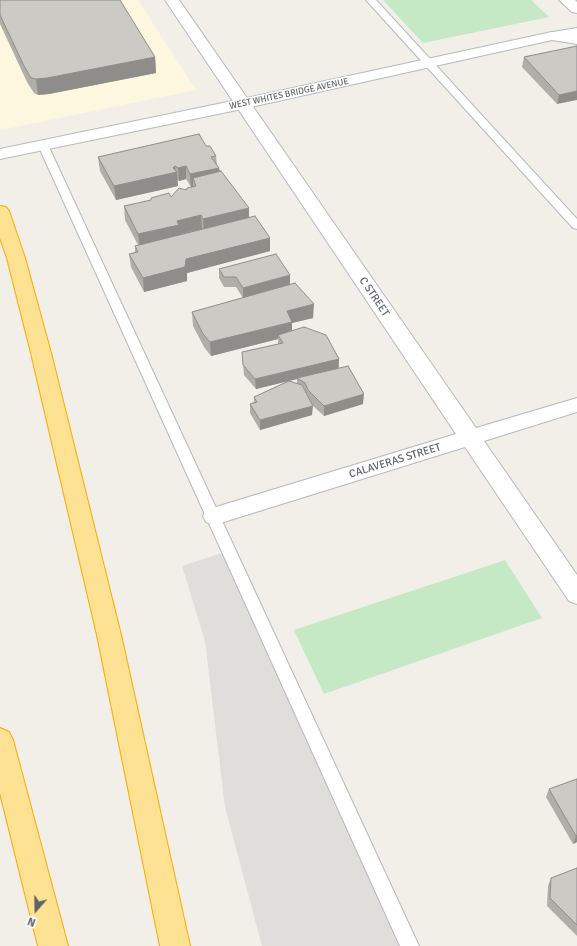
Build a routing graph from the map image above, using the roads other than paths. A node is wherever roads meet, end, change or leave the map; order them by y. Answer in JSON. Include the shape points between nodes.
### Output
{"nodes":[{"id":1,"x":172,"y":0,"type":"edge"},
{"id":2,"x":370,"y":0,"type":"edge"},
{"id":3,"x":566,"y":0,"type":"edge"},
{"id":4,"x":577,"y":9,"type":"edge"},
{"id":5,"x":577,"y":32,"type":"edge"},
{"id":6,"x":552,"y":36,"type":"junction"},
{"id":7,"x":577,"y":40,"type":"edge"},
{"id":8,"x":428,"y":64,"type":"junction"},
{"id":9,"x":242,"y":104,"type":"junction"},
{"id":10,"x":43,"y":145,"type":"junction"},
{"id":11,"x":0,"y":154,"type":"edge"},
{"id":12,"x":0,"y":211,"type":"edge"},
{"id":13,"x":577,"y":226,"type":"edge"},
{"id":14,"x":577,"y":405,"type":"edge"},
{"id":15,"x":470,"y":438,"type":"junction"},
{"id":16,"x":214,"y":516,"type":"junction"},
{"id":17,"x":577,"y":594,"type":"edge"},
{"id":18,"x":0,"y":740,"type":"edge"},
{"id":19,"x":53,"y":946,"type":"edge"},
{"id":20,"x":175,"y":946,"type":"edge"},
{"id":21,"x":410,"y":946,"type":"edge"}],
"edges":[{"from":1,"to":9,"type":"street","name":"C STREET"},
{"from":2,"to":8,"type":"lane"},
{"from":3,"to":4,"type":"street"},
{"from":5,"to":6,"type":"street","name":"WEST WHITES BRIDGE AVENUE"},
{"from":6,"to":7,"type":"street"},
{"from":6,"to":8,"type":"street","name":"WEST WHITES BRIDGE AVENUE"},
{"from":8,"to":9,"type":"street","name":"WEST WHITES BRIDGE AVENUE"},
{"from":8,"to":13,"type":"lane"},
{"from":9,"to":10,"type":"street","name":"WEST WHITES BRIDGE AVENUE"},
{"from":9,"to":15,"type":"street","name":"C STREET"},
{"from":10,"to":11,"type":"street","name":"WEST WHITES BRIDGE AVENUE"},
{"from":10,"to":16,"type":"lane"},
{"from":12,"to":20,"type":"highway","via":[[16,258],[41,353],[109,634]]},
{"from":14,"to":15,"type":"street","name":"CALAVERAS STREET"},
{"from":15,"to":16,"type":"street","name":"CALAVERAS STREET"},
{"from":15,"to":17,"type":"street","name":"C STREET"},
{"from":16,"to":21,"type":"lane"},
{"from":18,"to":19,"type":"highway"}]}
